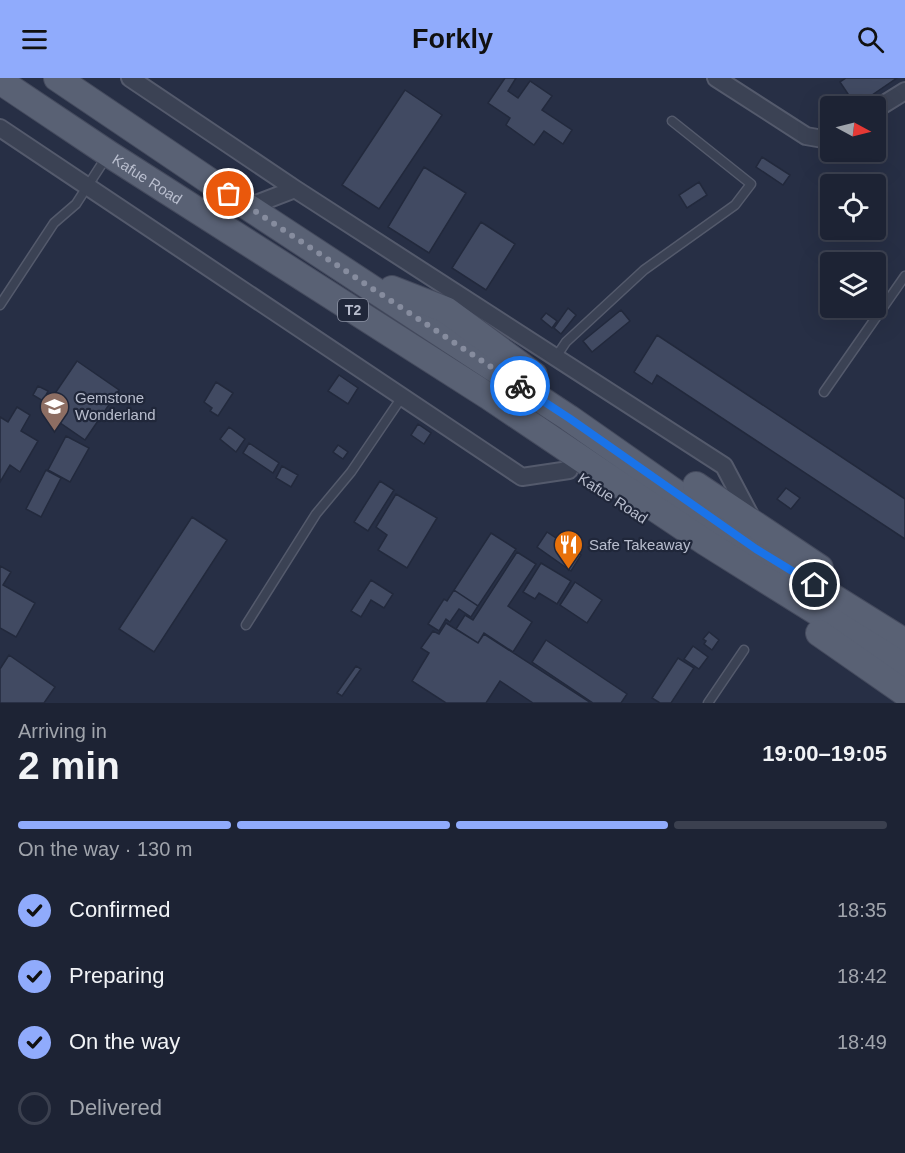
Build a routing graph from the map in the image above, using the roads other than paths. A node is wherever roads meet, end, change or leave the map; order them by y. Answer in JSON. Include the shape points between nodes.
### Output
{"nodes":[{"id":1,"x":57,"y":78,"type":"edge"},
{"id":2,"x":130,"y":78,"type":"edge"},
{"id":3,"x":716,"y":78,"type":"edge"},
{"id":4,"x":0,"y":81,"type":"edge"},
{"id":5,"x":905,"y":91,"type":"edge"},
{"id":6,"x":886,"y":103,"type":"edge"},
{"id":7,"x":672,"y":121,"type":"dead end"},
{"id":8,"x":0,"y":128,"type":"edge"},
{"id":9,"x":820,"y":138,"type":"edge"},
{"id":10,"x":109,"y":154,"type":"junction"},
{"id":11,"x":88,"y":185,"type":"junction"},
{"id":12,"x":295,"y":189,"type":"junction"},
{"id":13,"x":248,"y":207,"type":"junction"},
{"id":14,"x":344,"y":270,"type":"junction"},
{"id":15,"x":905,"y":276,"type":"edge"},
{"id":16,"x":328,"y":294,"type":"junction"},
{"id":17,"x":0,"y":305,"type":"edge"},
{"id":18,"x":556,"y":357,"type":"junction"},
{"id":19,"x":824,"y":392,"type":"dead end"},
{"id":20,"x":402,"y":397,"type":"junction"},
{"id":21,"x":569,"y":470,"type":"junction"},
{"id":22,"x":755,"y":524,"type":"junction"},
{"id":23,"x":905,"y":623,"type":"edge"},
{"id":24,"x":246,"y":625,"type":"dead end"},
{"id":25,"x":905,"y":642,"type":"edge"},
{"id":26,"x":744,"y":650,"type":"dead end"},
{"id":27,"x":905,"y":667,"type":"edge"},
{"id":28,"x":905,"y":693,"type":"edge"},
{"id":29,"x":708,"y":703,"type":"edge"}],
"edges":[{"from":1,"to":13,"type":"main road","number":"T2"},
{"from":2,"to":12,"type":"street"},
{"from":3,"to":9,"type":"street","via":[[806,136]]},
{"from":4,"to":10,"type":"main road","name":"Kafue Road","number":"T2"},
{"from":5,"to":6,"type":"street"},
{"from":7,"to":18,"type":"lane","via":[[751,184],[735,205],[644,270],[566,342]]},
{"from":8,"to":11,"type":"street"},
{"from":10,"to":11,"type":"lane"},
{"from":10,"to":16,"type":"main road","name":"Kafue Road","number":"T2"},
{"from":11,"to":17,"type":"lane","via":[[76,204],[54,223]]},
{"from":11,"to":20,"type":"street"},
{"from":12,"to":13,"type":"street"},
{"from":12,"to":18,"type":"street"},
{"from":13,"to":14,"type":"main road","number":"T2"},
{"from":14,"to":22,"type":"main road","number":"T2","via":[[446,310],[562,396]]},
{"from":14,"to":25,"type":"main road","number":"T2","via":[[569,418],[756,549]]},
{"from":15,"to":19,"type":"lane"},
{"from":16,"to":21,"type":"main road","name":"Kafue Road","number":"T2","via":[[400,358]]},
{"from":16,"to":27,"type":"main road","name":"Kafue Road","number":"T2","via":[[705,542]]},
{"from":18,"to":22,"type":"street","via":[[724,466]]},
{"from":20,"to":21,"type":"street","via":[[522,477]]},
{"from":20,"to":24,"type":"lane","via":[[351,472],[316,514]]},
{"from":21,"to":28,"type":"main road","name":"Kafue Road","number":"T2","via":[[792,613]]},
{"from":22,"to":23,"type":"main road","number":"T2"},
{"from":26,"to":29,"type":"lane"}]}
